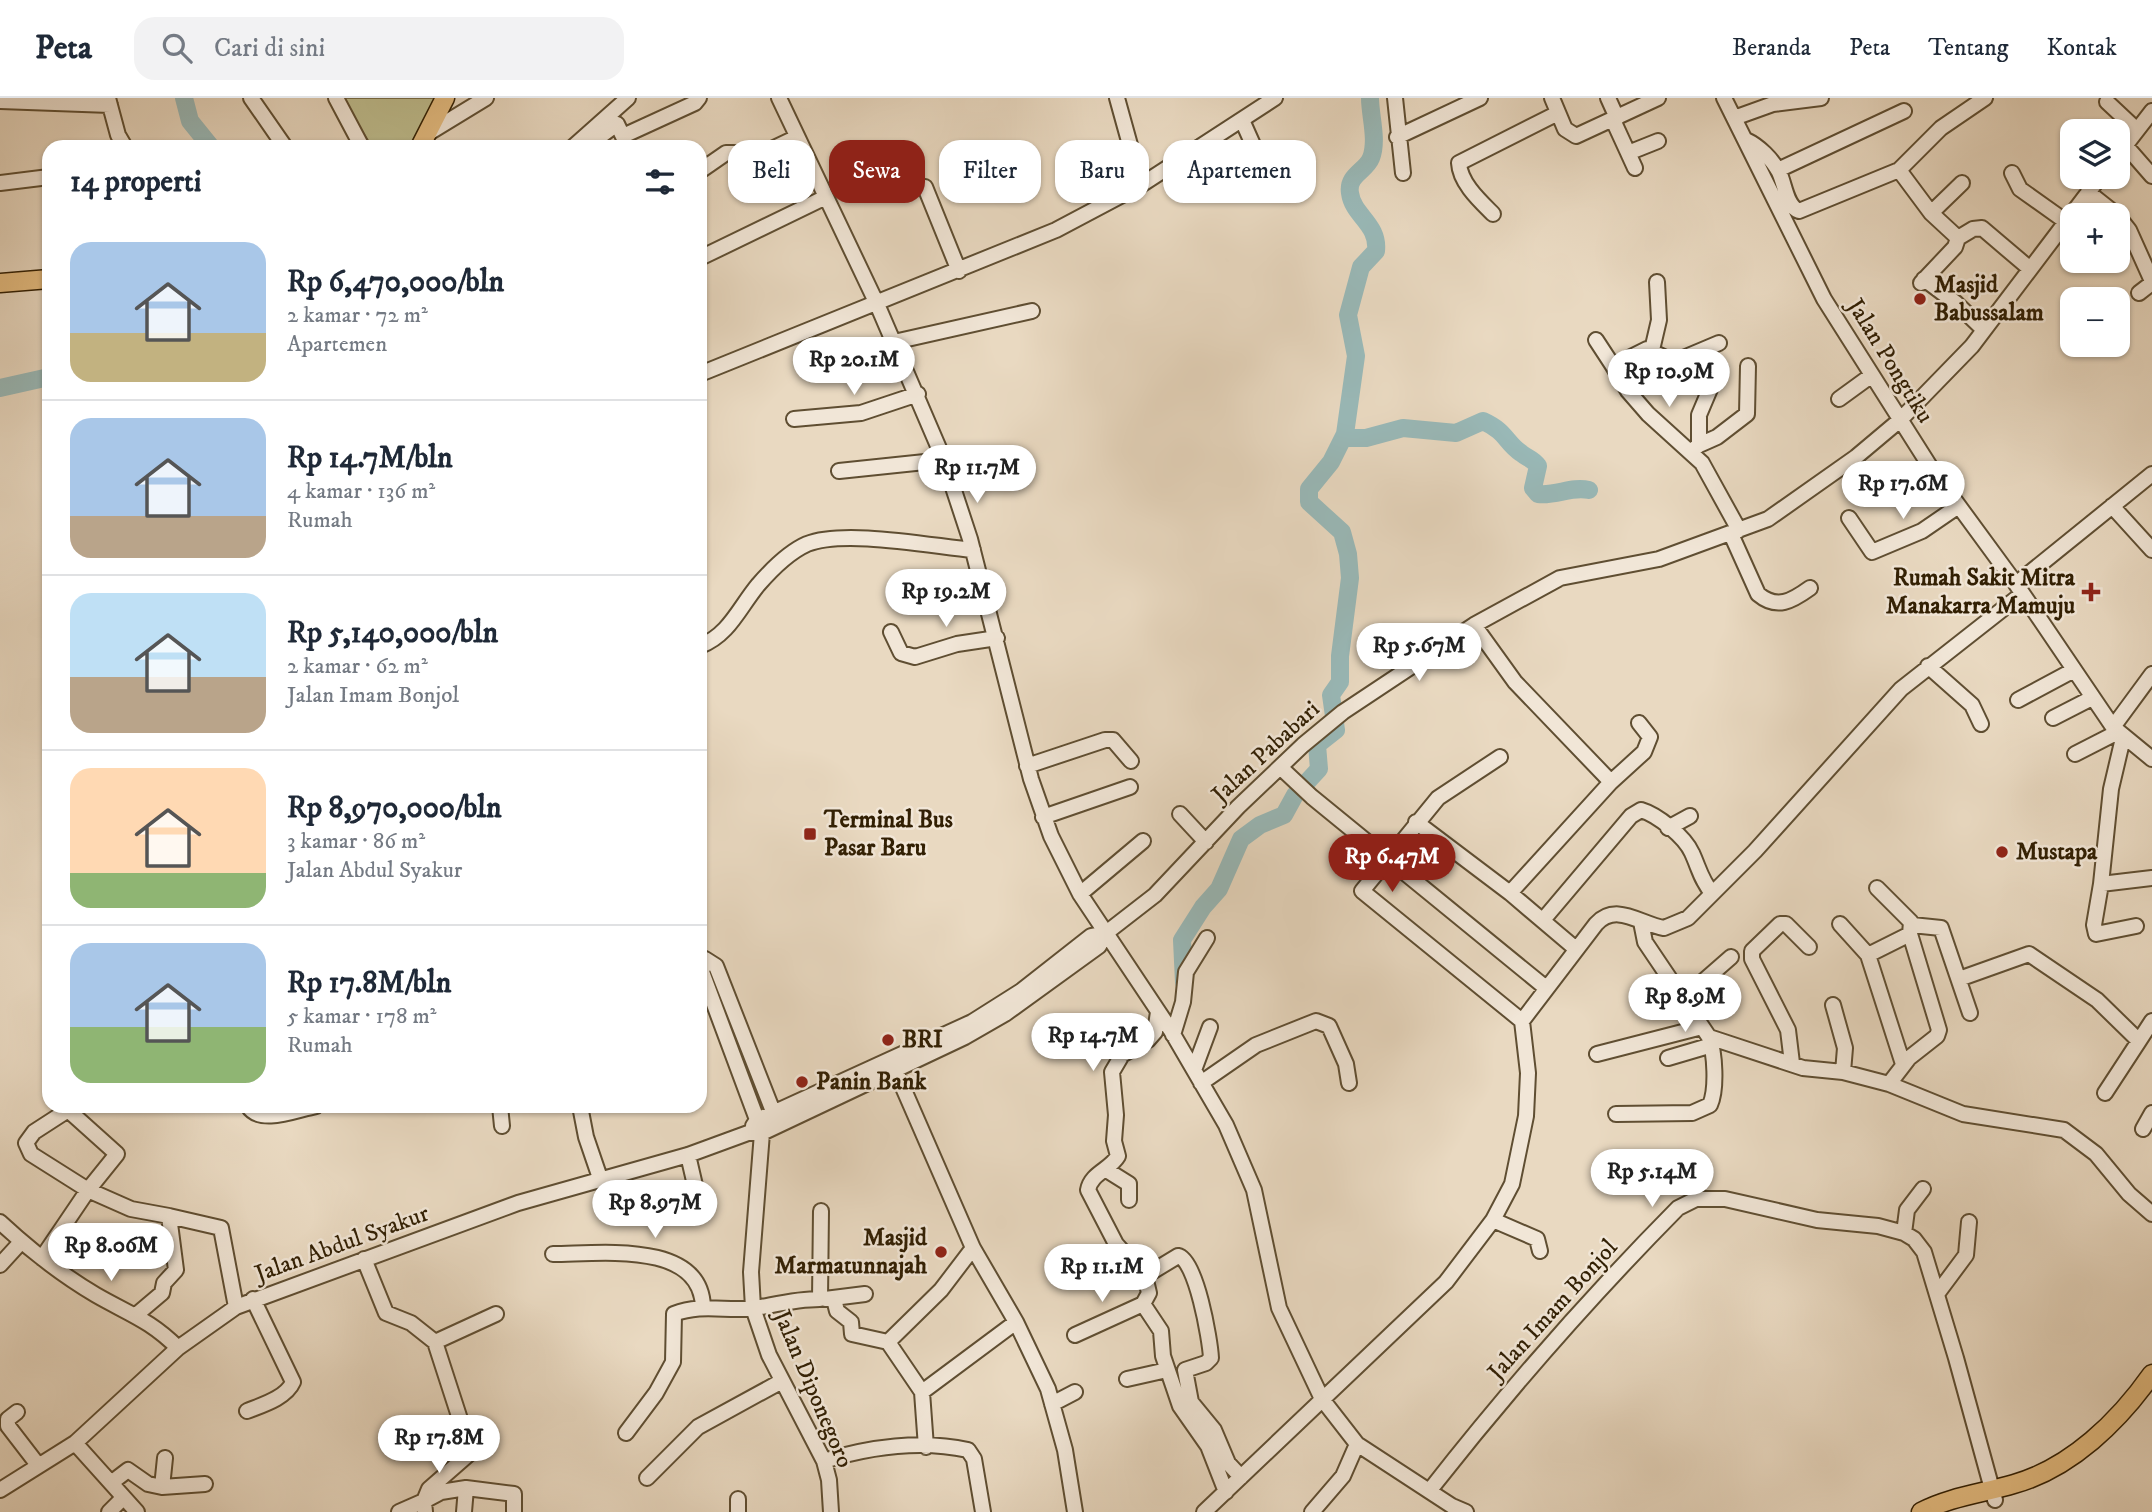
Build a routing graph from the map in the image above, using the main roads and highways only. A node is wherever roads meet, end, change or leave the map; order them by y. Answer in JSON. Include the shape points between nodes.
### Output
{"nodes":[{"id":1,"x":445,"y":98,"type":"edge"},
{"id":2,"x":424,"y":140,"type":"edge"},
{"id":3,"x":42,"y":280,"type":"edge"},
{"id":4,"x":0,"y":283,"type":"edge"},
{"id":5,"x":2152,"y":1374,"type":"edge"},
{"id":6,"x":2152,"y":1386,"type":"edge"},
{"id":7,"x":1993,"y":1495,"type":"junction"},
{"id":8,"x":1920,"y":1512,"type":"edge"},
{"id":9,"x":1950,"y":1512,"type":"edge"}],
"edges":[{"from":1,"to":2,"type":"main road"},
{"from":3,"to":4,"type":"main road"},
{"from":5,"to":7,"type":"main road","via":[[2120,1413],[2075,1453]]},
{"from":6,"to":7,"type":"main road","via":[[2117,1430],[2087,1457],[2039,1486]]},
{"from":7,"to":8,"type":"main road","via":[[1950,1500]]},
{"from":7,"to":9,"type":"main road"}]}
